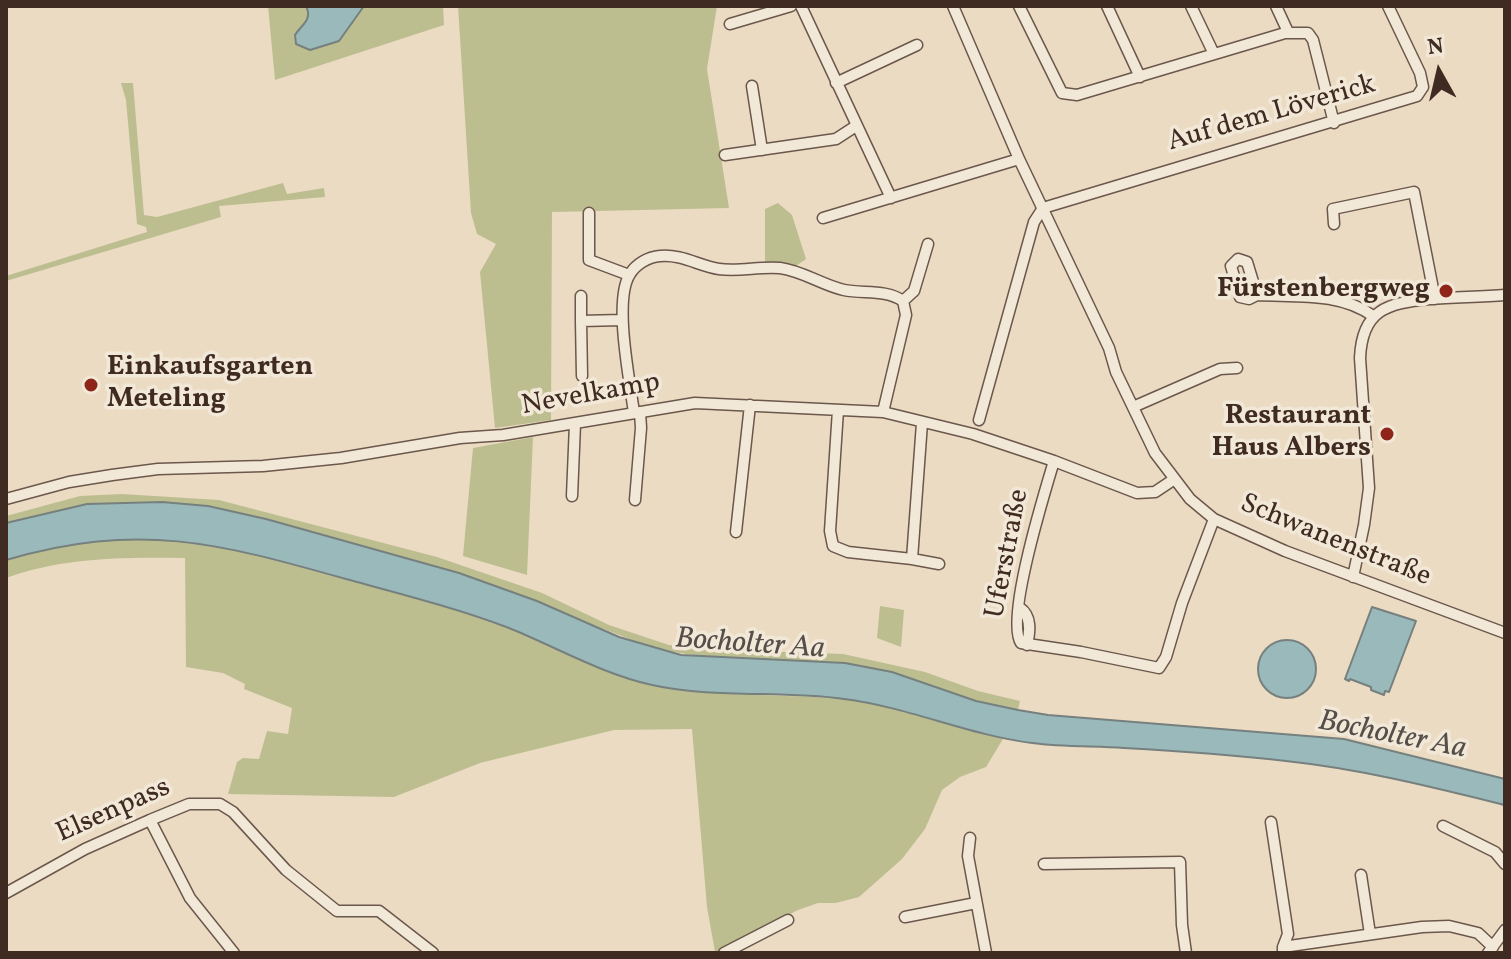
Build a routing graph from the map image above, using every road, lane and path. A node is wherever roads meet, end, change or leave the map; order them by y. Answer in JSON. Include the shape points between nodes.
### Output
{"nodes":[{"id":1,"x":791,"y":6,"type":"edge"},
{"id":2,"x":801,"y":6,"type":"edge"},
{"id":3,"x":953,"y":6,"type":"edge"},
{"id":4,"x":1019,"y":6,"type":"edge"},
{"id":5,"x":1107,"y":6,"type":"edge"},
{"id":6,"x":1191,"y":6,"type":"edge"},
{"id":7,"x":1276,"y":6,"type":"edge"},
{"id":8,"x":1388,"y":6,"type":"edge"},
{"id":9,"x":730,"y":24,"type":"dead end"},
{"id":10,"x":1288,"y":32,"type":"junction"},
{"id":11,"x":917,"y":45,"type":"dead end"},
{"id":12,"x":1214,"y":54,"type":"junction"},
{"id":13,"x":1140,"y":77,"type":"junction"},
{"id":14,"x":836,"y":83,"type":"junction"},
{"id":15,"x":752,"y":86,"type":"dead end"},
{"id":16,"x":1334,"y":123,"type":"junction"},
{"id":17,"x":856,"y":126,"type":"junction"},
{"id":18,"x":762,"y":150,"type":"junction"},
{"id":19,"x":725,"y":155,"type":"dead end"},
{"id":20,"x":1019,"y":159,"type":"junction"},
{"id":21,"x":891,"y":198,"type":"junction"},
{"id":22,"x":1043,"y":208,"type":"junction"},
{"id":23,"x":589,"y":213,"type":"dead end"},
{"id":24,"x":823,"y":218,"type":"dead end"},
{"id":25,"x":1334,"y":224,"type":"dead end"},
{"id":26,"x":928,"y":244,"type":"dead end"},
{"id":27,"x":629,"y":275,"type":"junction"},
{"id":28,"x":1257,"y":295,"type":"dead end"},
{"id":29,"x":1505,"y":295,"type":"edge"},
{"id":30,"x":581,"y":296,"type":"dead end"},
{"id":31,"x":1435,"y":299,"type":"junction"},
{"id":32,"x":903,"y":301,"type":"junction"},
{"id":33,"x":1373,"y":316,"type":"junction"},
{"id":34,"x":622,"y":320,"type":"junction"},
{"id":35,"x":581,"y":321,"type":"junction"},
{"id":36,"x":1237,"y":368,"type":"dead end"},
{"id":37,"x":582,"y":376,"type":"dead end"},
{"id":38,"x":750,"y":405,"type":"junction"},
{"id":39,"x":1133,"y":407,"type":"junction"},
{"id":40,"x":838,"y":410,"type":"junction"},
{"id":41,"x":637,"y":412,"type":"junction"},
{"id":42,"x":883,"y":412,"type":"junction"},
{"id":43,"x":979,"y":420,"type":"dead end"},
{"id":44,"x":922,"y":423,"type":"junction"},
{"id":45,"x":575,"y":424,"type":"junction"},
{"id":46,"x":1054,"y":461,"type":"junction"},
{"id":47,"x":1173,"y":480,"type":"junction"},
{"id":48,"x":572,"y":496,"type":"dead end"},
{"id":49,"x":6,"y":499,"type":"edge"},
{"id":50,"x":635,"y":500,"type":"dead end"},
{"id":51,"x":1214,"y":519,"type":"junction"},
{"id":52,"x":736,"y":532,"type":"dead end"},
{"id":53,"x":912,"y":559,"type":"junction"},
{"id":54,"x":939,"y":564,"type":"dead end"},
{"id":55,"x":1353,"y":577,"type":"junction"},
{"id":56,"x":1505,"y":633,"type":"edge"},
{"id":57,"x":150,"y":820,"type":"junction"},
{"id":58,"x":1271,"y":822,"type":"dead end"},
{"id":59,"x":1443,"y":826,"type":"dead end"},
{"id":60,"x":970,"y":838,"type":"dead end"},
{"id":61,"x":1044,"y":864,"type":"dead end"},
{"id":62,"x":1505,"y":864,"type":"edge"},
{"id":63,"x":1361,"y":875,"type":"dead end"},
{"id":64,"x":6,"y":893,"type":"edge"},
{"id":65,"x":976,"y":903,"type":"junction"},
{"id":66,"x":905,"y":917,"type":"dead end"},
{"id":67,"x":788,"y":920,"type":"dead end"},
{"id":68,"x":1505,"y":930,"type":"edge"},
{"id":69,"x":1370,"y":934,"type":"junction"},
{"id":70,"x":1283,"y":950,"type":"edge"},
{"id":71,"x":1490,"y":950,"type":"edge"},
{"id":72,"x":234,"y":953,"type":"edge"},
{"id":73,"x":433,"y":953,"type":"edge"},
{"id":74,"x":724,"y":953,"type":"edge"},
{"id":75,"x":986,"y":953,"type":"edge"},
{"id":76,"x":1186,"y":953,"type":"edge"}],
"edges":[{"from":1,"to":9,"type":"street"},
{"from":2,"to":14,"type":"street"},
{"from":3,"to":20,"type":"street","name":"Schwanenstraße"},
{"from":4,"to":13,"type":"street","via":[[1062,93],[1077,95]]},
{"from":5,"to":13,"type":"street"},
{"from":6,"to":12,"type":"street"},
{"from":7,"to":10,"type":"street"},
{"from":8,"to":16,"type":"street","name":"Auf dem Löverick","via":[[1423,87],[1410,100]]},
{"from":10,"to":12,"type":"street"},
{"from":10,"to":16,"type":"street","via":[[1303,32],[1313,40]]},
{"from":11,"to":14,"type":"street"},
{"from":12,"to":13,"type":"street"},
{"from":14,"to":17,"type":"street"},
{"from":15,"to":18,"type":"street"},
{"from":16,"to":22,"type":"street","name":"Auf dem Löverick"},
{"from":17,"to":18,"type":"street","via":[[836,139]]},
{"from":17,"to":21,"type":"street"},
{"from":18,"to":19,"type":"street"},
{"from":20,"to":21,"type":"street"},
{"from":20,"to":22,"type":"street","name":"Schwanenstraße"},
{"from":21,"to":24,"type":"street"},
{"from":22,"to":39,"type":"street","name":"Schwanenstraße"},
{"from":22,"to":43,"type":"street","via":[[1034,222]]},
{"from":23,"to":27,"type":"street","via":[[589,260]]},
{"from":25,"to":31,"type":"street","via":[[1333,209],[1414,192]]},
{"from":26,"to":32,"type":"street","via":[[914,291]]},
{"from":27,"to":32,"type":"street","via":[[647,259],[673,257],[721,270],[782,268],[845,290],[889,294]]},
{"from":27,"to":34,"type":"street"},
{"from":28,"to":33,"type":"street","via":[[1338,299]]},
{"from":29,"to":31,"type":"street"},
{"from":30,"to":35,"type":"street"},
{"from":31,"to":33,"type":"street","via":[[1392,305]]},
{"from":32,"to":42,"type":"street","via":[[906,315]]},
{"from":33,"to":55,"type":"street","via":[[1361,340],[1369,488]]},
{"from":34,"to":35,"type":"street"},
{"from":34,"to":41,"type":"street"},
{"from":35,"to":37,"type":"street"},
{"from":36,"to":39,"type":"street","via":[[1220,369]]},
{"from":38,"to":40,"type":"street","name":"Nevelkamp"},
{"from":38,"to":41,"type":"street","name":"Nevelkamp","via":[[695,403]]},
{"from":38,"to":52,"type":"street"},
{"from":39,"to":47,"type":"street","name":"Schwanenstraße"},
{"from":40,"to":42,"type":"street","name":"Nevelkamp"},
{"from":40,"to":53,"type":"street","via":[[833,546]]},
{"from":41,"to":45,"type":"street","name":"Nevelkamp"},
{"from":41,"to":50,"type":"street","via":[[641,428]]},
{"from":42,"to":44,"type":"street","name":"Nevelkamp"},
{"from":44,"to":46,"type":"street","name":"Nevelkamp"},
{"from":44,"to":53,"type":"street"},
{"from":45,"to":48,"type":"street"},
{"from":45,"to":49,"type":"street","name":"Nevelkamp","via":[[294,463],[112,475]]},
{"from":46,"to":47,"type":"street","name":"Nevelkamp","via":[[1137,493],[1155,492]]},
{"from":46,"to":51,"type":"street","name":"Uferstraße","via":[[1035,524],[1020,608],[1021,643],[1159,668]]},
{"from":47,"to":51,"type":"street","name":"Schwanenstraße"},
{"from":51,"to":55,"type":"street","name":"Schwanenstraße"},
{"from":53,"to":54,"type":"street"},
{"from":55,"to":56,"type":"street","name":"Schwanenstraße"},
{"from":57,"to":64,"type":"street","name":"Elsenpass"},
{"from":57,"to":72,"type":"street","via":[[190,898]]},
{"from":57,"to":73,"type":"street","name":"Elsenpass","via":[[189,804],[220,804],[286,870],[337,911],[379,911]]},
{"from":58,"to":70,"type":"street","via":[[1288,934]]},
{"from":59,"to":62,"type":"street","via":[[1495,852]]},
{"from":60,"to":65,"type":"street"},
{"from":61,"to":76,"type":"street","via":[[1180,862]]},
{"from":63,"to":69,"type":"street"},
{"from":65,"to":66,"type":"street"},
{"from":65,"to":75,"type":"street"},
{"from":67,"to":74,"type":"street"},
{"from":68,"to":71,"type":"street"},
{"from":69,"to":70,"type":"street"},
{"from":69,"to":71,"type":"street","via":[[1449,926],[1478,933]]}]}
